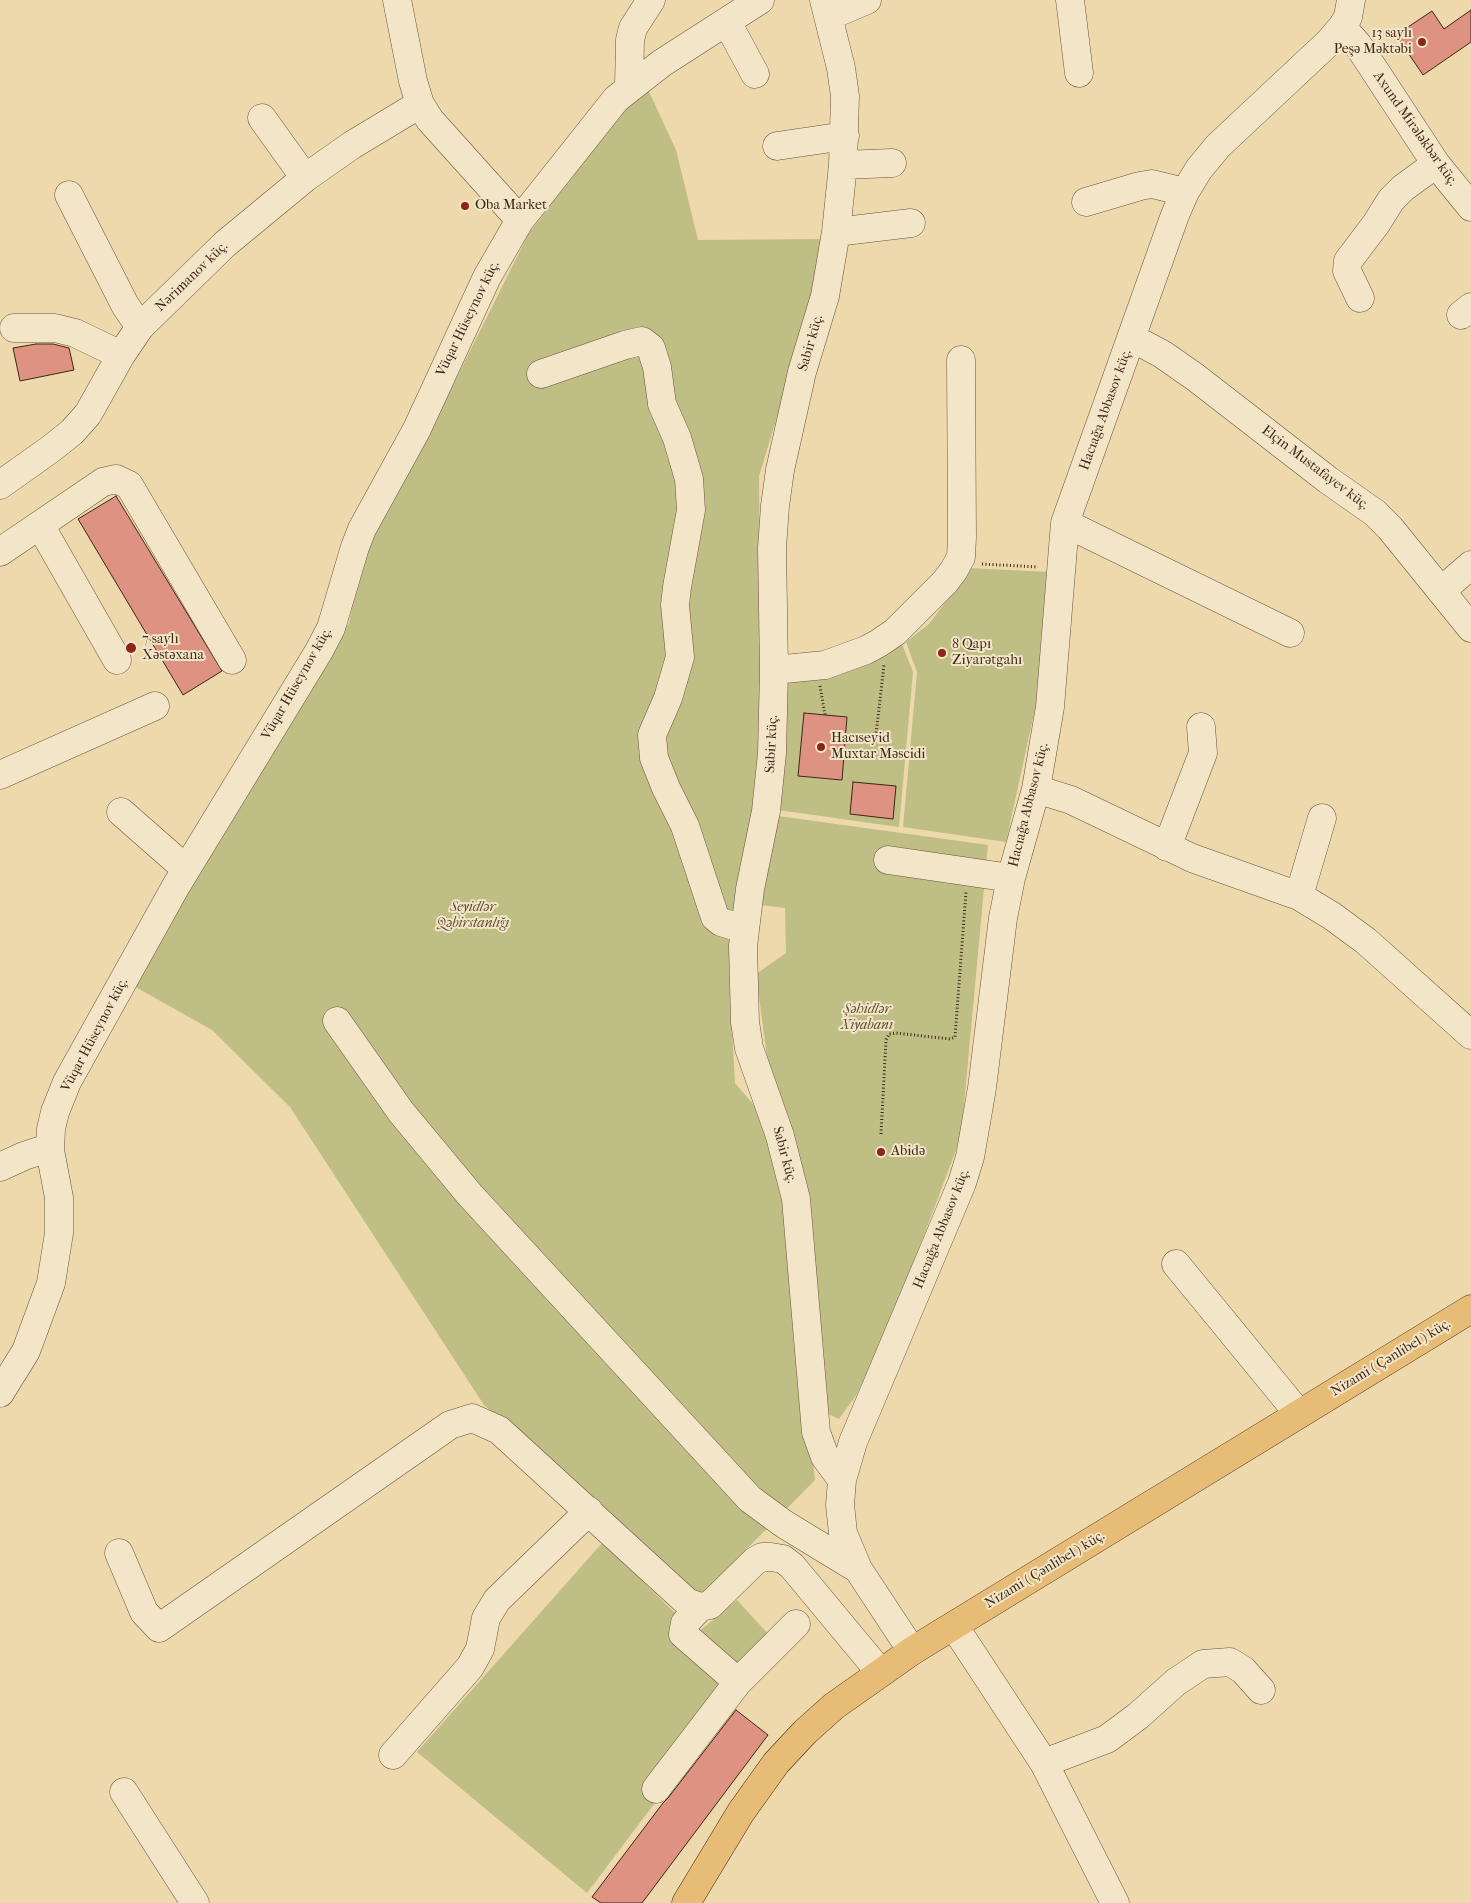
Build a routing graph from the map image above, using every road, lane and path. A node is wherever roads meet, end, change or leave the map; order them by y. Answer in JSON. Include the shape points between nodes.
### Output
{"nodes":[{"id":1,"x":397,"y":0,"type":"edge"},
{"id":2,"x":651,"y":0,"type":"edge"},
{"id":3,"x":760,"y":0,"type":"edge"},
{"id":4,"x":867,"y":0,"type":"edge"},
{"id":5,"x":1070,"y":0,"type":"edge"},
{"id":6,"x":1351,"y":0,"type":"edge"},
{"id":7,"x":827,"y":8,"type":"edge"},
{"id":8,"x":727,"y":22,"type":"junction"},
{"id":9,"x":1342,"y":27,"type":"junction"},
{"id":10,"x":1079,"y":73,"type":"dead end"},
{"id":11,"x":755,"y":74,"type":"dead end"},
{"id":12,"x":629,"y":87,"type":"junction"},
{"id":13,"x":420,"y":104,"type":"junction"},
{"id":14,"x":262,"y":118,"type":"dead end"},
{"id":15,"x":845,"y":136,"type":"junction"},
{"id":16,"x":777,"y":146,"type":"dead end"},
{"id":17,"x":892,"y":163,"type":"dead end"},
{"id":18,"x":1436,"y":164,"type":"junction"},
{"id":19,"x":843,"y":165,"type":"junction"},
{"id":20,"x":306,"y":178,"type":"junction"},
{"id":21,"x":1185,"y":192,"type":"junction"},
{"id":22,"x":69,"y":195,"type":"dead end"},
{"id":23,"x":1086,"y":202,"type":"dead end"},
{"id":24,"x":1471,"y":207,"type":"edge"},
{"id":25,"x":520,"y":220,"type":"junction"},
{"id":26,"x":911,"y":223,"type":"dead end"},
{"id":27,"x":836,"y":232,"type":"junction"},
{"id":28,"x":1360,"y":298,"type":"dead end"},
{"id":29,"x":140,"y":327,"type":"junction"},
{"id":30,"x":14,"y":328,"type":"dead end"},
{"id":31,"x":1132,"y":338,"type":"junction"},
{"id":32,"x":121,"y":354,"type":"junction"},
{"id":33,"x":961,"y":360,"type":"dead end"},
{"id":34,"x":541,"y":374,"type":"dead end"},
{"id":35,"x":0,"y":485,"type":"edge"},
{"id":36,"x":1065,"y":523,"type":"junction"},
{"id":37,"x":40,"y":525,"type":"junction"},
{"id":38,"x":0,"y":552,"type":"edge"},
{"id":39,"x":961,"y":557,"type":"junction"},
{"id":40,"x":1471,"y":565,"type":"edge"},
{"id":41,"x":1061,"y":568,"type":"junction"},
{"id":42,"x":1440,"y":590,"type":"junction"},
{"id":43,"x":1471,"y":628,"type":"edge"},
{"id":44,"x":1290,"y":633,"type":"dead end"},
{"id":45,"x":879,"y":643,"type":"junction"},
{"id":46,"x":117,"y":660,"type":"dead end"},
{"id":47,"x":232,"y":660,"type":"dead end"},
{"id":48,"x":817,"y":666,"type":"junction"},
{"id":49,"x":774,"y":670,"type":"junction"},
{"id":50,"x":155,"y":706,"type":"dead end"},
{"id":51,"x":825,"y":715,"type":"dead end"},
{"id":52,"x":1201,"y":727,"type":"dead end"},
{"id":53,"x":875,"y":743,"type":"dead end"},
{"id":54,"x":0,"y":775,"type":"edge"},
{"id":55,"x":1036,"y":789,"type":"junction"},
{"id":56,"x":121,"y":812,"type":"dead end"},
{"id":57,"x":1322,"y":818,"type":"dead end"},
{"id":58,"x":1167,"y":847,"type":"junction"},
{"id":59,"x":888,"y":860,"type":"dead end"},
{"id":60,"x":186,"y":869,"type":"junction"},
{"id":61,"x":968,"y":872,"type":"junction"},
{"id":62,"x":1011,"y":878,"type":"junction"},
{"id":63,"x":1298,"y":896,"type":"junction"},
{"id":64,"x":744,"y":929,"type":"junction"},
{"id":65,"x":337,"y":1021,"type":"dead end"},
{"id":66,"x":1471,"y":1035,"type":"edge"},
{"id":67,"x":881,"y":1134,"type":"dead end"},
{"id":68,"x":50,"y":1150,"type":"junction"},
{"id":69,"x":0,"y":1167,"type":"edge"},
{"id":70,"x":1176,"y":1264,"type":"dead end"},
{"id":71,"x":1471,"y":1309,"type":"edge"},
{"id":72,"x":0,"y":1393,"type":"edge"},
{"id":73,"x":1299,"y":1414,"type":"junction"},
{"id":74,"x":842,"y":1480,"type":"junction"},
{"id":75,"x":589,"y":1511,"type":"junction"},
{"id":76,"x":119,"y":1553,"type":"dead end"},
{"id":77,"x":858,"y":1569,"type":"junction"},
{"id":78,"x":700,"y":1607,"type":"junction"},
{"id":79,"x":796,"y":1624,"type":"dead end"},
{"id":80,"x":954,"y":1626,"type":"junction"},
{"id":81,"x":912,"y":1651,"type":"junction"},
{"id":82,"x":880,"y":1672,"type":"junction"},
{"id":83,"x":738,"y":1682,"type":"junction"},
{"id":84,"x":1261,"y":1690,"type":"dead end"},
{"id":85,"x":393,"y":1755,"type":"dead end"},
{"id":86,"x":1044,"y":1763,"type":"junction"},
{"id":87,"x":656,"y":1789,"type":"dead end"},
{"id":88,"x":124,"y":1792,"type":"dead end"},
{"id":89,"x":195,"y":1903,"type":"edge"},
{"id":90,"x":686,"y":1903,"type":"edge"},
{"id":91,"x":1115,"y":1903,"type":"edge"}],
"edges":[{"from":1,"to":13,"type":"street"},
{"from":2,"to":12,"type":"street","via":[[633,28]]},
{"from":3,"to":8,"type":"street","name":"Vüqar Hüseynov küç."},
{"from":4,"to":7,"type":"street"},
{"from":5,"to":10,"type":"street"},
{"from":6,"to":9,"type":"street","name":"Hacıağa Abbasov küç.","via":[[1348,18]]},
{"from":7,"to":15,"type":"street","name":"Sabir küç.","via":[[845,96]]},
{"from":8,"to":11,"type":"street"},
{"from":8,"to":12,"type":"street","name":"Vüqar Hüseynov küç."},
{"from":9,"to":18,"type":"street","name":"Axund Mirələkbər küç.","via":[[1358,45]]},
{"from":9,"to":21,"type":"street","name":"Hacıağa Abbasov küç.","via":[[1218,146]]},
{"from":12,"to":25,"type":"street","name":"Vüqar Hüseynov küç.","via":[[600,116]]},
{"from":13,"to":20,"type":"street","name":"Nərimanov küç.","via":[[352,145]]},
{"from":13,"to":25,"type":"street","via":[[430,120]]},
{"from":14,"to":20,"type":"street"},
{"from":15,"to":16,"type":"street"},
{"from":15,"to":19,"type":"street","name":"Sabir küç."},
{"from":17,"to":19,"type":"street"},
{"from":18,"to":24,"type":"street","name":"Axund Mirələkbər küç."},
{"from":18,"to":28,"type":"street","via":[[1391,200],[1348,261],[1347,271]]},
{"from":19,"to":27,"type":"street","name":"Sabir küç."},
{"from":20,"to":29,"type":"street","name":"Nərimanov küç.","via":[[225,244]]},
{"from":21,"to":23,"type":"street","via":[[1152,184]]},
{"from":21,"to":31,"type":"street","name":"Hacıağa Abbasov küç."},
{"from":22,"to":29,"type":"street","via":[[125,305]]},
{"from":25,"to":60,"type":"street","name":"Vüqar Hüseynov küç.","via":[[487,277],[417,429],[362,529],[331,628]]},
{"from":26,"to":27,"type":"street"},
{"from":27,"to":49,"type":"street","name":"Sabir küç.","via":[[825,296],[802,372],[780,470],[772,576]]},
{"from":29,"to":32,"type":"street","name":"Nərimanov küç."},
{"from":30,"to":32,"type":"street","via":[[55,328],[75,333]]},
{"from":31,"to":36,"type":"street","name":"Hacıağa Abbasov küç."},
{"from":31,"to":42,"type":"street","name":"Elçin Mustafayev küç.","via":[[1162,354],[1375,513]]},
{"from":32,"to":35,"type":"street","name":"Nərimanov küç.","via":[[88,414],[72,432]]},
{"from":33,"to":39,"type":"street"},
{"from":34,"to":64,"type":"street","via":[[625,344],[642,341],[651,348],[662,404],[677,438],[689,479],[691,510],[675,605],[680,656],[668,698],[652,735],[654,758],[686,826],[715,917]]},
{"from":36,"to":41,"type":"street","name":"Hacıağa Abbasov küç."},
{"from":36,"to":44,"type":"street"},
{"from":37,"to":38,"type":"street"},
{"from":37,"to":46,"type":"street"},
{"from":37,"to":47,"type":"street","via":[[103,482],[116,479],[129,485]]},
{"from":39,"to":41,"type":"path","via":[[985,565]]},
{"from":39,"to":45,"type":"street","via":[[946,582]]},
{"from":40,"to":42,"type":"street"},
{"from":41,"to":55,"type":"street","name":"Hacıağa Abbasov küç.","via":[[1050,707]]},
{"from":42,"to":43,"type":"street","name":"Elçin Mustafayev küç."},
{"from":45,"to":48,"type":"street"},
{"from":45,"to":53,"type":"path","via":[[884,663]]},
{"from":48,"to":49,"type":"street"},
{"from":48,"to":51,"type":"path"},
{"from":49,"to":64,"type":"street","name":"Sabir küç.","via":[[768,793]]},
{"from":50,"to":54,"type":"street"},
{"from":52,"to":58,"type":"street","via":[[1203,753]]},
{"from":55,"to":58,"type":"street","via":[[1071,800]]},
{"from":55,"to":62,"type":"street","name":"Hacıağa Abbasov küç."},
{"from":56,"to":60,"type":"street"},
{"from":57,"to":63,"type":"street"},
{"from":58,"to":63,"type":"street"},
{"from":59,"to":61,"type":"street"},
{"from":60,"to":68,"type":"street","name":"Vüqar Hüseynov küç.","via":[[67,1082],[53,1121]]},
{"from":61,"to":62,"type":"street"},
{"from":61,"to":67,"type":"path","via":[[955,1037],[889,1034],[886,1040]]},
{"from":62,"to":74,"type":"street","name":"Hacıağa Abbasov küç.","via":[[1002,918],[982,1088],[970,1157],[962,1184],[853,1442]]},
{"from":63,"to":66,"type":"street","via":[[1366,941]]},
{"from":64,"to":74,"type":"street","name":"Sabir küç.","via":[[745,1022],[749,1048],[780,1136],[796,1199],[816,1432],[825,1457]]},
{"from":65,"to":77,"type":"street","via":[[401,1112],[470,1195],[750,1499]]},
{"from":68,"to":69,"type":"street","via":[[24,1156]]},
{"from":68,"to":72,"type":"street","name":"Vüqar Hüseynov küç.","via":[[59,1198],[51,1283],[26,1351]]},
{"from":70,"to":73,"type":"street"},
{"from":71,"to":73,"type":"main road","name":"Nizami ( Çənlibel ) küç."},
{"from":73,"to":80,"type":"main road","name":"Nizami ( Çənlibel ) küç."},
{"from":74,"to":77,"type":"street","name":"Hacıağa Abbasov küç.","via":[[843,1533]]},
{"from":75,"to":76,"type":"street","via":[[499,1430],[472,1418],[450,1425],[158,1628],[144,1612]]},
{"from":75,"to":78,"type":"street","via":[[687,1602]]},
{"from":75,"to":85,"type":"street","via":[[497,1600],[486,1618],[480,1649],[470,1667]]},
{"from":77,"to":81,"type":"street","name":"Hacıağa Abbasov küç."},
{"from":78,"to":82,"type":"street","via":[[710,1605],[762,1557],[783,1560],[792,1566]]},
{"from":78,"to":83,"type":"street","via":[[685,1623],[683,1634]]},
{"from":79,"to":83,"type":"street"},
{"from":80,"to":81,"type":"main road","name":"Nizami ( Çənlibel ) küç."},
{"from":80,"to":86,"type":"street"},
{"from":81,"to":82,"type":"main road","name":"Nizami ( Çənlibel ) küç."},
{"from":82,"to":90,"type":"main road","name":"Nizami ( Çənlibel ) küç.","via":[[834,1706],[776,1763],[741,1812]]},
{"from":83,"to":87,"type":"street"},
{"from":84,"to":86,"type":"street","via":[[1243,1670],[1230,1662],[1204,1664],[1176,1682],[1107,1739]]},
{"from":86,"to":91,"type":"street"},
{"from":88,"to":89,"type":"street"}]}
